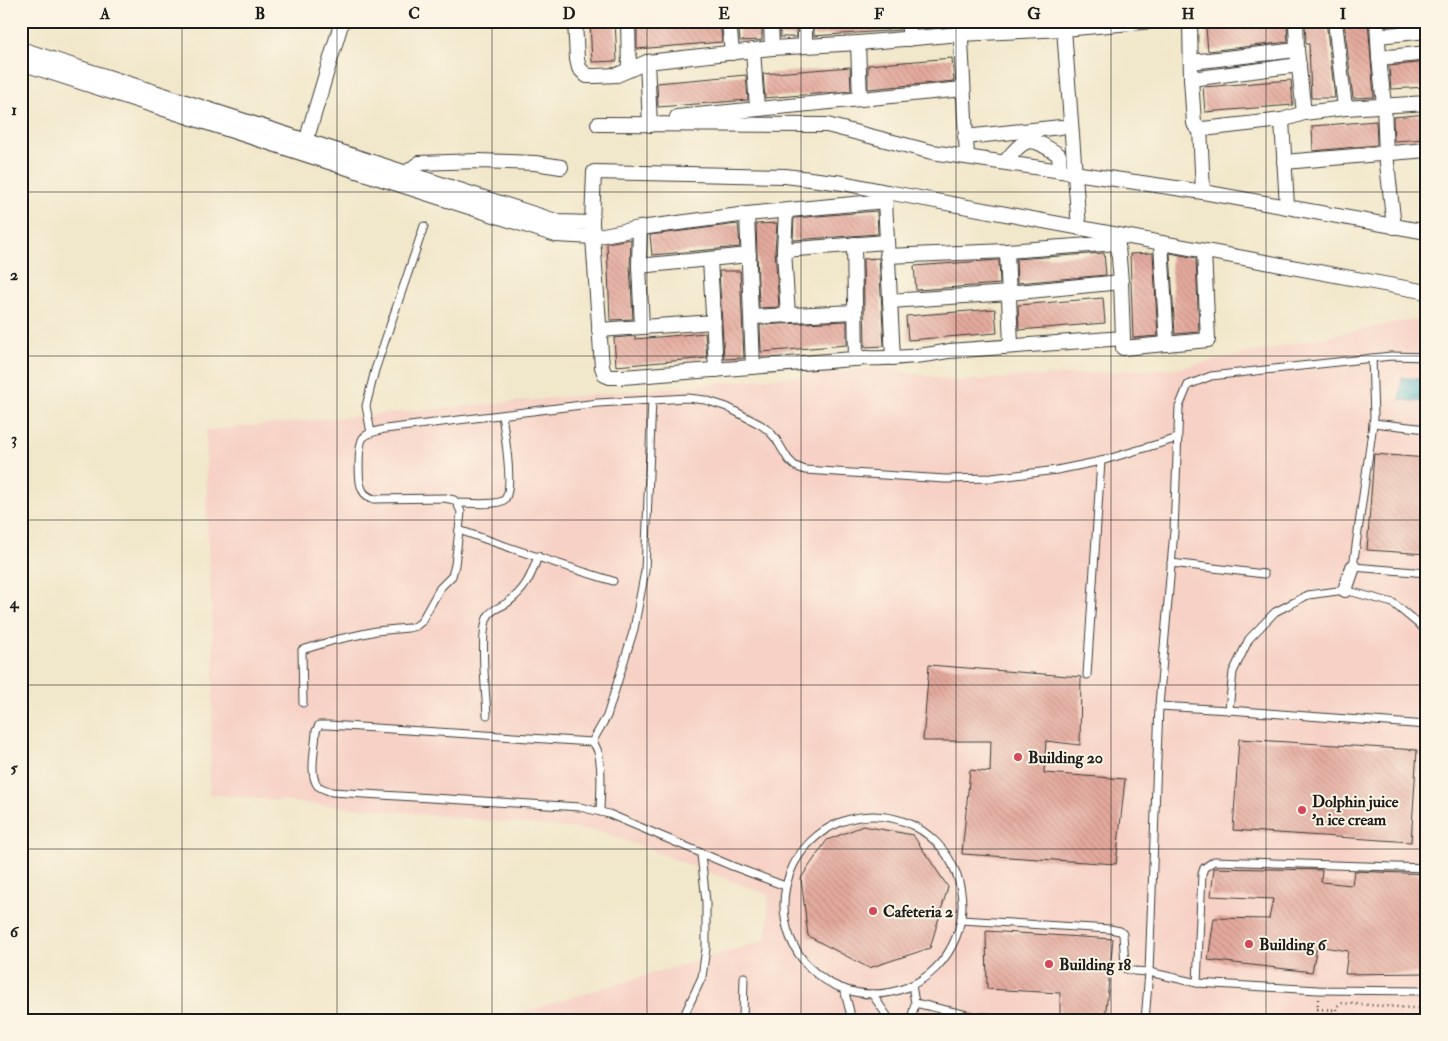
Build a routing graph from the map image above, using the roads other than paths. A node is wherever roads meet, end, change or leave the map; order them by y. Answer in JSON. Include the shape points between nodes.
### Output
{"nodes":[{"id":1,"x":342,"y":21,"type":"edge"},
{"id":2,"x":575,"y":21,"type":"edge"},
{"id":3,"x":628,"y":21,"type":"edge"},
{"id":4,"x":730,"y":21,"type":"edge"},
{"id":5,"x":771,"y":21,"type":"edge"},
{"id":6,"x":805,"y":21,"type":"edge"},
{"id":7,"x":909,"y":21,"type":"edge"},
{"id":8,"x":1152,"y":21,"type":"edge"},
{"id":9,"x":1190,"y":21,"type":"edge"},
{"id":10,"x":1296,"y":21,"type":"edge"},
{"id":11,"x":1335,"y":21,"type":"edge"},
{"id":12,"x":1377,"y":21,"type":"edge"},
{"id":13,"x":1110,"y":23,"type":"edge"},
{"id":14,"x":1004,"y":27,"type":"edge"},
{"id":15,"x":960,"y":28,"type":"edge"},
{"id":16,"x":1064,"y":29,"type":"junction"},
{"id":17,"x":1427,"y":31,"type":"edge"},
{"id":18,"x":1378,"y":36,"type":"junction"},
{"id":19,"x":909,"y":39,"type":"junction"},
{"id":20,"x":858,"y":43,"type":"junction"},
{"id":21,"x":805,"y":46,"type":"junction"},
{"id":22,"x":21,"y":48,"type":"edge"},
{"id":23,"x":772,"y":48,"type":"junction"},
{"id":24,"x":753,"y":50,"type":"junction"},
{"id":25,"x":1297,"y":50,"type":"junction"},
{"id":26,"x":732,"y":53,"type":"junction"},
{"id":27,"x":1427,"y":53,"type":"edge"},
{"id":28,"x":1379,"y":58,"type":"junction"},
{"id":29,"x":647,"y":62,"type":"junction"},
{"id":30,"x":1191,"y":62,"type":"junction"},
{"id":31,"x":21,"y":63,"type":"edge"},
{"id":32,"x":1299,"y":65,"type":"junction"},
{"id":33,"x":629,"y":70,"type":"junction"},
{"id":34,"x":1191,"y":79,"type":"junction"},
{"id":35,"x":963,"y":89,"type":"junction"},
{"id":36,"x":860,"y":98,"type":"junction"},
{"id":37,"x":1427,"y":103,"type":"edge"},
{"id":38,"x":1384,"y":105,"type":"junction"},
{"id":39,"x":757,"y":108,"type":"junction"},
{"id":40,"x":1345,"y":108,"type":"junction"},
{"id":41,"x":1304,"y":113,"type":"junction"},
{"id":42,"x":672,"y":118,"type":"dead end"},
{"id":43,"x":1282,"y":120,"type":"junction"},
{"id":44,"x":598,"y":124,"type":"dead end"},
{"id":45,"x":650,"y":125,"type":"junction"},
{"id":46,"x":1061,"y":128,"type":"dead end"},
{"id":47,"x":1200,"y":128,"type":"junction"},
{"id":48,"x":309,"y":131,"type":"dead end"},
{"id":49,"x":965,"y":137,"type":"junction"},
{"id":50,"x":1427,"y":150,"type":"edge"},
{"id":51,"x":1386,"y":154,"type":"junction"},
{"id":52,"x":967,"y":157,"type":"junction"},
{"id":53,"x":1005,"y":162,"type":"junction"},
{"id":54,"x":1284,"y":162,"type":"junction"},
{"id":55,"x":561,"y":167,"type":"dead end"},
{"id":56,"x":1060,"y":171,"type":"junction"},
{"id":57,"x":406,"y":172,"type":"junction"},
{"id":58,"x":1076,"y":174,"type":"junction"},
{"id":59,"x":424,"y":186,"type":"junction"},
{"id":60,"x":1203,"y":192,"type":"junction"},
{"id":61,"x":886,"y":197,"type":"junction"},
{"id":62,"x":1287,"y":207,"type":"junction"},
{"id":63,"x":786,"y":210,"type":"junction"},
{"id":64,"x":747,"y":214,"type":"junction"},
{"id":65,"x":424,"y":226,"type":"dead end"},
{"id":66,"x":1394,"y":227,"type":"junction"},
{"id":67,"x":640,"y":228,"type":"junction"},
{"id":68,"x":1080,"y":228,"type":"junction"},
{"id":69,"x":593,"y":230,"type":"junction"},
{"id":70,"x":1427,"y":232,"type":"edge"},
{"id":71,"x":1117,"y":239,"type":"junction"},
{"id":72,"x":854,"y":244,"type":"junction"},
{"id":73,"x":1161,"y":244,"type":"junction"},
{"id":74,"x":886,"y":249,"type":"junction"},
{"id":75,"x":784,"y":250,"type":"junction"},
{"id":76,"x":1007,"y":250,"type":"junction"},
{"id":77,"x":1204,"y":251,"type":"junction"},
{"id":78,"x":749,"y":255,"type":"junction"},
{"id":79,"x":710,"y":259,"type":"junction"},
{"id":80,"x":639,"y":266,"type":"junction"},
{"id":81,"x":1121,"y":282,"type":"junction"},
{"id":82,"x":1009,"y":292,"type":"junction"},
{"id":83,"x":1427,"y":292,"type":"edge"},
{"id":84,"x":890,"y":302,"type":"junction"},
{"id":85,"x":854,"y":312,"type":"junction"},
{"id":86,"x":788,"y":316,"type":"junction"},
{"id":87,"x":752,"y":317,"type":"junction"},
{"id":88,"x":714,"y":322,"type":"junction"},
{"id":89,"x":642,"y":327,"type":"junction"},
{"id":90,"x":599,"y":330,"type":"junction"},
{"id":91,"x":1122,"y":338,"type":"junction"},
{"id":92,"x":1167,"y":344,"type":"junction"},
{"id":93,"x":1011,"y":346,"type":"junction"},
{"id":94,"x":1427,"y":357,"type":"edge"},
{"id":95,"x":893,"y":358,"type":"junction"},
{"id":96,"x":1372,"y":358,"type":"junction"},
{"id":97,"x":856,"y":359,"type":"junction"},
{"id":98,"x":753,"y":367,"type":"junction"},
{"id":99,"x":716,"y":370,"type":"junction"},
{"id":100,"x":652,"y":400,"type":"junction"},
{"id":101,"x":502,"y":415,"type":"junction"},
{"id":102,"x":1373,"y":423,"type":"junction"},
{"id":103,"x":1427,"y":429,"type":"edge"},
{"id":104,"x":371,"y":433,"type":"junction"},
{"id":105,"x":1178,"y":438,"type":"junction"},
{"id":106,"x":1101,"y":461,"type":"junction"},
{"id":107,"x":458,"y":503,"type":"junction"},
{"id":108,"x":459,"y":530,"type":"junction"},
{"id":109,"x":538,"y":556,"type":"junction"},
{"id":110,"x":1171,"y":563,"type":"junction"},
{"id":111,"x":1353,"y":567,"type":"junction"},
{"id":112,"x":1427,"y":573,"type":"edge"},
{"id":113,"x":1264,"y":574,"type":"dead end"},
{"id":114,"x":613,"y":580,"type":"dead end"},
{"id":115,"x":1345,"y":590,"type":"junction"},
{"id":116,"x":1427,"y":631,"type":"edge"},
{"id":117,"x":1087,"y":675,"type":"dead end"},
{"id":118,"x":303,"y":703,"type":"dead end"},
{"id":119,"x":1159,"y":706,"type":"junction"},
{"id":120,"x":1229,"y":710,"type":"junction"},
{"id":121,"x":487,"y":715,"type":"dead end"},
{"id":122,"x":1427,"y":725,"type":"edge"},
{"id":123,"x":592,"y":742,"type":"junction"},
{"id":124,"x":600,"y":812,"type":"junction"},
{"id":125,"x":701,"y":854,"type":"junction"},
{"id":126,"x":1427,"y":868,"type":"edge"},
{"id":127,"x":785,"y":886,"type":"junction"},
{"id":128,"x":961,"y":920,"type":"junction"},
{"id":129,"x":1149,"y":972,"type":"junction"},
{"id":130,"x":744,"y":977,"type":"dead end"},
{"id":131,"x":1197,"y":983,"type":"junction"},
{"id":132,"x":912,"y":985,"type":"junction"},
{"id":133,"x":844,"y":989,"type":"junction"},
{"id":134,"x":1427,"y":991,"type":"edge"},
{"id":135,"x":872,"y":994,"type":"junction"},
{"id":136,"x":915,"y":1003,"type":"junction"},
{"id":137,"x":987,"y":1017,"type":"dead end"},
{"id":138,"x":682,"y":1020,"type":"edge"},
{"id":139,"x":743,"y":1020,"type":"edge"},
{"id":140,"x":849,"y":1020,"type":"edge"},
{"id":141,"x":890,"y":1020,"type":"edge"},
{"id":142,"x":911,"y":1020,"type":"edge"},
{"id":143,"x":1145,"y":1020,"type":"edge"}],
"edges":[{"from":1,"to":48,"type":"street"},
{"from":2,"to":33,"type":"street","via":[[577,59],[579,68],[587,76],[617,75]]},
{"from":3,"to":33,"type":"street"},
{"from":4,"to":26,"type":"street"},
{"from":5,"to":23,"type":"street"},
{"from":6,"to":21,"type":"street"},
{"from":7,"to":19,"type":"street"},
{"from":8,"to":13,"type":"street"},
{"from":9,"to":30,"type":"street"},
{"from":10,"to":25,"type":"street"},
{"from":11,"to":40,"type":"street"},
{"from":12,"to":18,"type":"street"},
{"from":13,"to":16,"type":"street"},
{"from":14,"to":15,"type":"street"},
{"from":14,"to":16,"type":"street"},
{"from":15,"to":19,"type":"street"},
{"from":15,"to":35,"type":"street"},
{"from":16,"to":58,"type":"street"},
{"from":17,"to":18,"type":"street"},
{"from":18,"to":28,"type":"street"},
{"from":19,"to":20,"type":"street"},
{"from":20,"to":21,"type":"street"},
{"from":20,"to":36,"type":"street"},
{"from":21,"to":23,"type":"street"},
{"from":22,"to":57,"type":"street"},
{"from":23,"to":24,"type":"street"},
{"from":24,"to":26,"type":"street"},
{"from":24,"to":39,"type":"street"},
{"from":25,"to":30,"type":"street"},
{"from":25,"to":32,"type":"street"},
{"from":26,"to":29,"type":"street"},
{"from":27,"to":28,"type":"street"},
{"from":28,"to":38,"type":"street"},
{"from":29,"to":33,"type":"street"},
{"from":29,"to":45,"type":"street"},
{"from":30,"to":34,"type":"street"},
{"from":31,"to":59,"type":"street"},
{"from":32,"to":34,"type":"street"},
{"from":32,"to":41,"type":"street"},
{"from":34,"to":47,"type":"street","via":[[1194,126]]},
{"from":35,"to":36,"type":"street"},
{"from":35,"to":49,"type":"street"},
{"from":36,"to":39,"type":"street"},
{"from":37,"to":38,"type":"street"},
{"from":38,"to":40,"type":"street"},
{"from":38,"to":51,"type":"street"},
{"from":39,"to":42,"type":"street"},
{"from":40,"to":41,"type":"street"},
{"from":41,"to":43,"type":"street"},
{"from":43,"to":47,"type":"street"},
{"from":43,"to":54,"type":"street"},
{"from":44,"to":45,"type":"street"},
{"from":45,"to":52,"type":"street","via":[[826,125],[932,152]]},
{"from":46,"to":49,"type":"street"},
{"from":47,"to":60,"type":"street"},
{"from":49,"to":52,"type":"street"},
{"from":50,"to":51,"type":"street"},
{"from":51,"to":54,"type":"street"},
{"from":51,"to":66,"type":"street"},
{"from":52,"to":53,"type":"street"},
{"from":53,"to":56,"type":"street"},
{"from":53,"to":56,"type":"street","via":[[1016,148],[1028,141],[1037,141],[1059,154]]},
{"from":54,"to":62,"type":"street"},
{"from":55,"to":57,"type":"street","via":[[535,163],[419,163]]},
{"from":56,"to":58,"type":"street"},
{"from":57,"to":59,"type":"street"},
{"from":58,"to":60,"type":"street"},
{"from":58,"to":68,"type":"street"},
{"from":59,"to":69,"type":"street","via":[[556,235]]},
{"from":60,"to":62,"type":"street"},
{"from":61,"to":63,"type":"street"},
{"from":61,"to":68,"type":"street"},
{"from":61,"to":69,"type":"street","via":[[843,183],[786,176],[594,172]]},
{"from":61,"to":74,"type":"street"},
{"from":62,"to":66,"type":"street"},
{"from":63,"to":64,"type":"street"},
{"from":63,"to":75,"type":"street"},
{"from":64,"to":67,"type":"street"},
{"from":64,"to":78,"type":"street"},
{"from":65,"to":104,"type":"lane","via":[[370,388],[366,406]]},
{"from":66,"to":70,"type":"street"},
{"from":67,"to":69,"type":"street"},
{"from":67,"to":80,"type":"street"},
{"from":68,"to":71,"type":"street"},
{"from":69,"to":90,"type":"street"},
{"from":71,"to":73,"type":"street"},
{"from":71,"to":76,"type":"street"},
{"from":71,"to":81,"type":"street"},
{"from":72,"to":74,"type":"street"},
{"from":72,"to":75,"type":"street"},
{"from":72,"to":85,"type":"street"},
{"from":73,"to":77,"type":"street"},
{"from":73,"to":92,"type":"street"},
{"from":74,"to":76,"type":"street"},
{"from":74,"to":84,"type":"street"},
{"from":75,"to":86,"type":"street"},
{"from":76,"to":82,"type":"street"},
{"from":77,"to":83,"type":"street"},
{"from":77,"to":92,"type":"street","via":[[1208,340]]},
{"from":78,"to":79,"type":"street"},
{"from":78,"to":87,"type":"street"},
{"from":79,"to":80,"type":"street"},
{"from":79,"to":88,"type":"street"},
{"from":80,"to":89,"type":"street"},
{"from":81,"to":82,"type":"street"},
{"from":81,"to":91,"type":"street"},
{"from":82,"to":84,"type":"street"},
{"from":82,"to":93,"type":"street"},
{"from":84,"to":95,"type":"street"},
{"from":85,"to":86,"type":"street"},
{"from":85,"to":97,"type":"street"},
{"from":86,"to":87,"type":"street"},
{"from":87,"to":98,"type":"street"},
{"from":88,"to":89,"type":"street"},
{"from":88,"to":99,"type":"street"},
{"from":89,"to":90,"type":"street"},
{"from":90,"to":99,"type":"street","via":[[602,367],[605,375],[610,377]]},
{"from":91,"to":92,"type":"street","via":[[1123,348]]},
{"from":91,"to":93,"type":"street"},
{"from":93,"to":95,"type":"street"},
{"from":94,"to":96,"type":"lane"},
{"from":95,"to":97,"type":"street"},
{"from":96,"to":102,"type":"lane"},
{"from":96,"to":105,"type":"lane","via":[[1211,376],[1188,385],[1179,407]]},
{"from":97,"to":98,"type":"street"},
{"from":98,"to":99,"type":"street"},
{"from":100,"to":101,"type":"lane"},
{"from":100,"to":106,"type":"lane","via":[[688,398],[728,407],[769,431],[795,466],[818,472],[945,479],[992,478]]},
{"from":100,"to":123,"type":"lane","via":[[645,571],[634,629],[610,707]]},
{"from":101,"to":104,"type":"lane"},
{"from":101,"to":107,"type":"lane","via":[[509,472],[508,495],[496,503]]},
{"from":102,"to":103,"type":"lane"},
{"from":102,"to":111,"type":"lane"},
{"from":104,"to":107,"type":"lane","via":[[363,438],[360,446],[361,489],[367,496],[374,499],[445,498]]},
{"from":105,"to":106,"type":"lane"},
{"from":105,"to":110,"type":"lane"},
{"from":106,"to":117,"type":"lane"},
{"from":107,"to":108,"type":"lane","via":[[461,512]]},
{"from":108,"to":109,"type":"lane"},
{"from":108,"to":118,"type":"lane","via":[[452,576],[440,588],[416,626],[335,640],[302,650]]},
{"from":109,"to":114,"type":"lane"},
{"from":109,"to":121,"type":"lane","via":[[527,584],[514,598],[492,610],[485,624],[483,659]]},
{"from":110,"to":113,"type":"lane"},
{"from":110,"to":119,"type":"lane"},
{"from":111,"to":112,"type":"lane"},
{"from":111,"to":115,"type":"street"},
{"from":115,"to":116,"type":"lane","via":[[1393,602]]},
{"from":115,"to":120,"type":"lane","via":[[1308,595],[1275,612],[1249,638],[1233,672]]},
{"from":119,"to":120,"type":"lane"},
{"from":119,"to":129,"type":"lane"},
{"from":120,"to":122,"type":"lane"},
{"from":123,"to":124,"type":"lane","via":[[596,746],[600,770]]},
{"from":123,"to":124,"type":"lane","via":[[319,725],[312,772],[319,787],[332,792],[543,805]]},
{"from":124,"to":125,"type":"lane"},
{"from":125,"to":127,"type":"lane"},
{"from":125,"to":138,"type":"lane","via":[[706,948],[702,977]]},
{"from":126,"to":131,"type":"lane","via":[[1214,861],[1204,868],[1202,874]]},
{"from":127,"to":128,"type":"lane","via":[[794,861],[821,832],[857,817],[884,816],[921,829],[949,857],[961,888]]},
{"from":127,"to":133,"type":"lane","via":[[787,931],[795,949],[811,969]]},
{"from":128,"to":129,"type":"lane","via":[[1110,928],[1123,934],[1126,969]]},
{"from":128,"to":132,"type":"lane","via":[[945,958]]},
{"from":129,"to":131,"type":"lane"},
{"from":129,"to":143,"type":"lane"},
{"from":130,"to":139,"type":"lane"},
{"from":131,"to":134,"type":"lane","via":[[1318,990]]},
{"from":132,"to":135,"type":"lane"},
{"from":132,"to":136,"type":"lane"},
{"from":133,"to":135,"type":"lane"},
{"from":133,"to":140,"type":"lane"},
{"from":135,"to":141,"type":"lane"},
{"from":136,"to":137,"type":"lane"},
{"from":136,"to":142,"type":"lane"}]}
